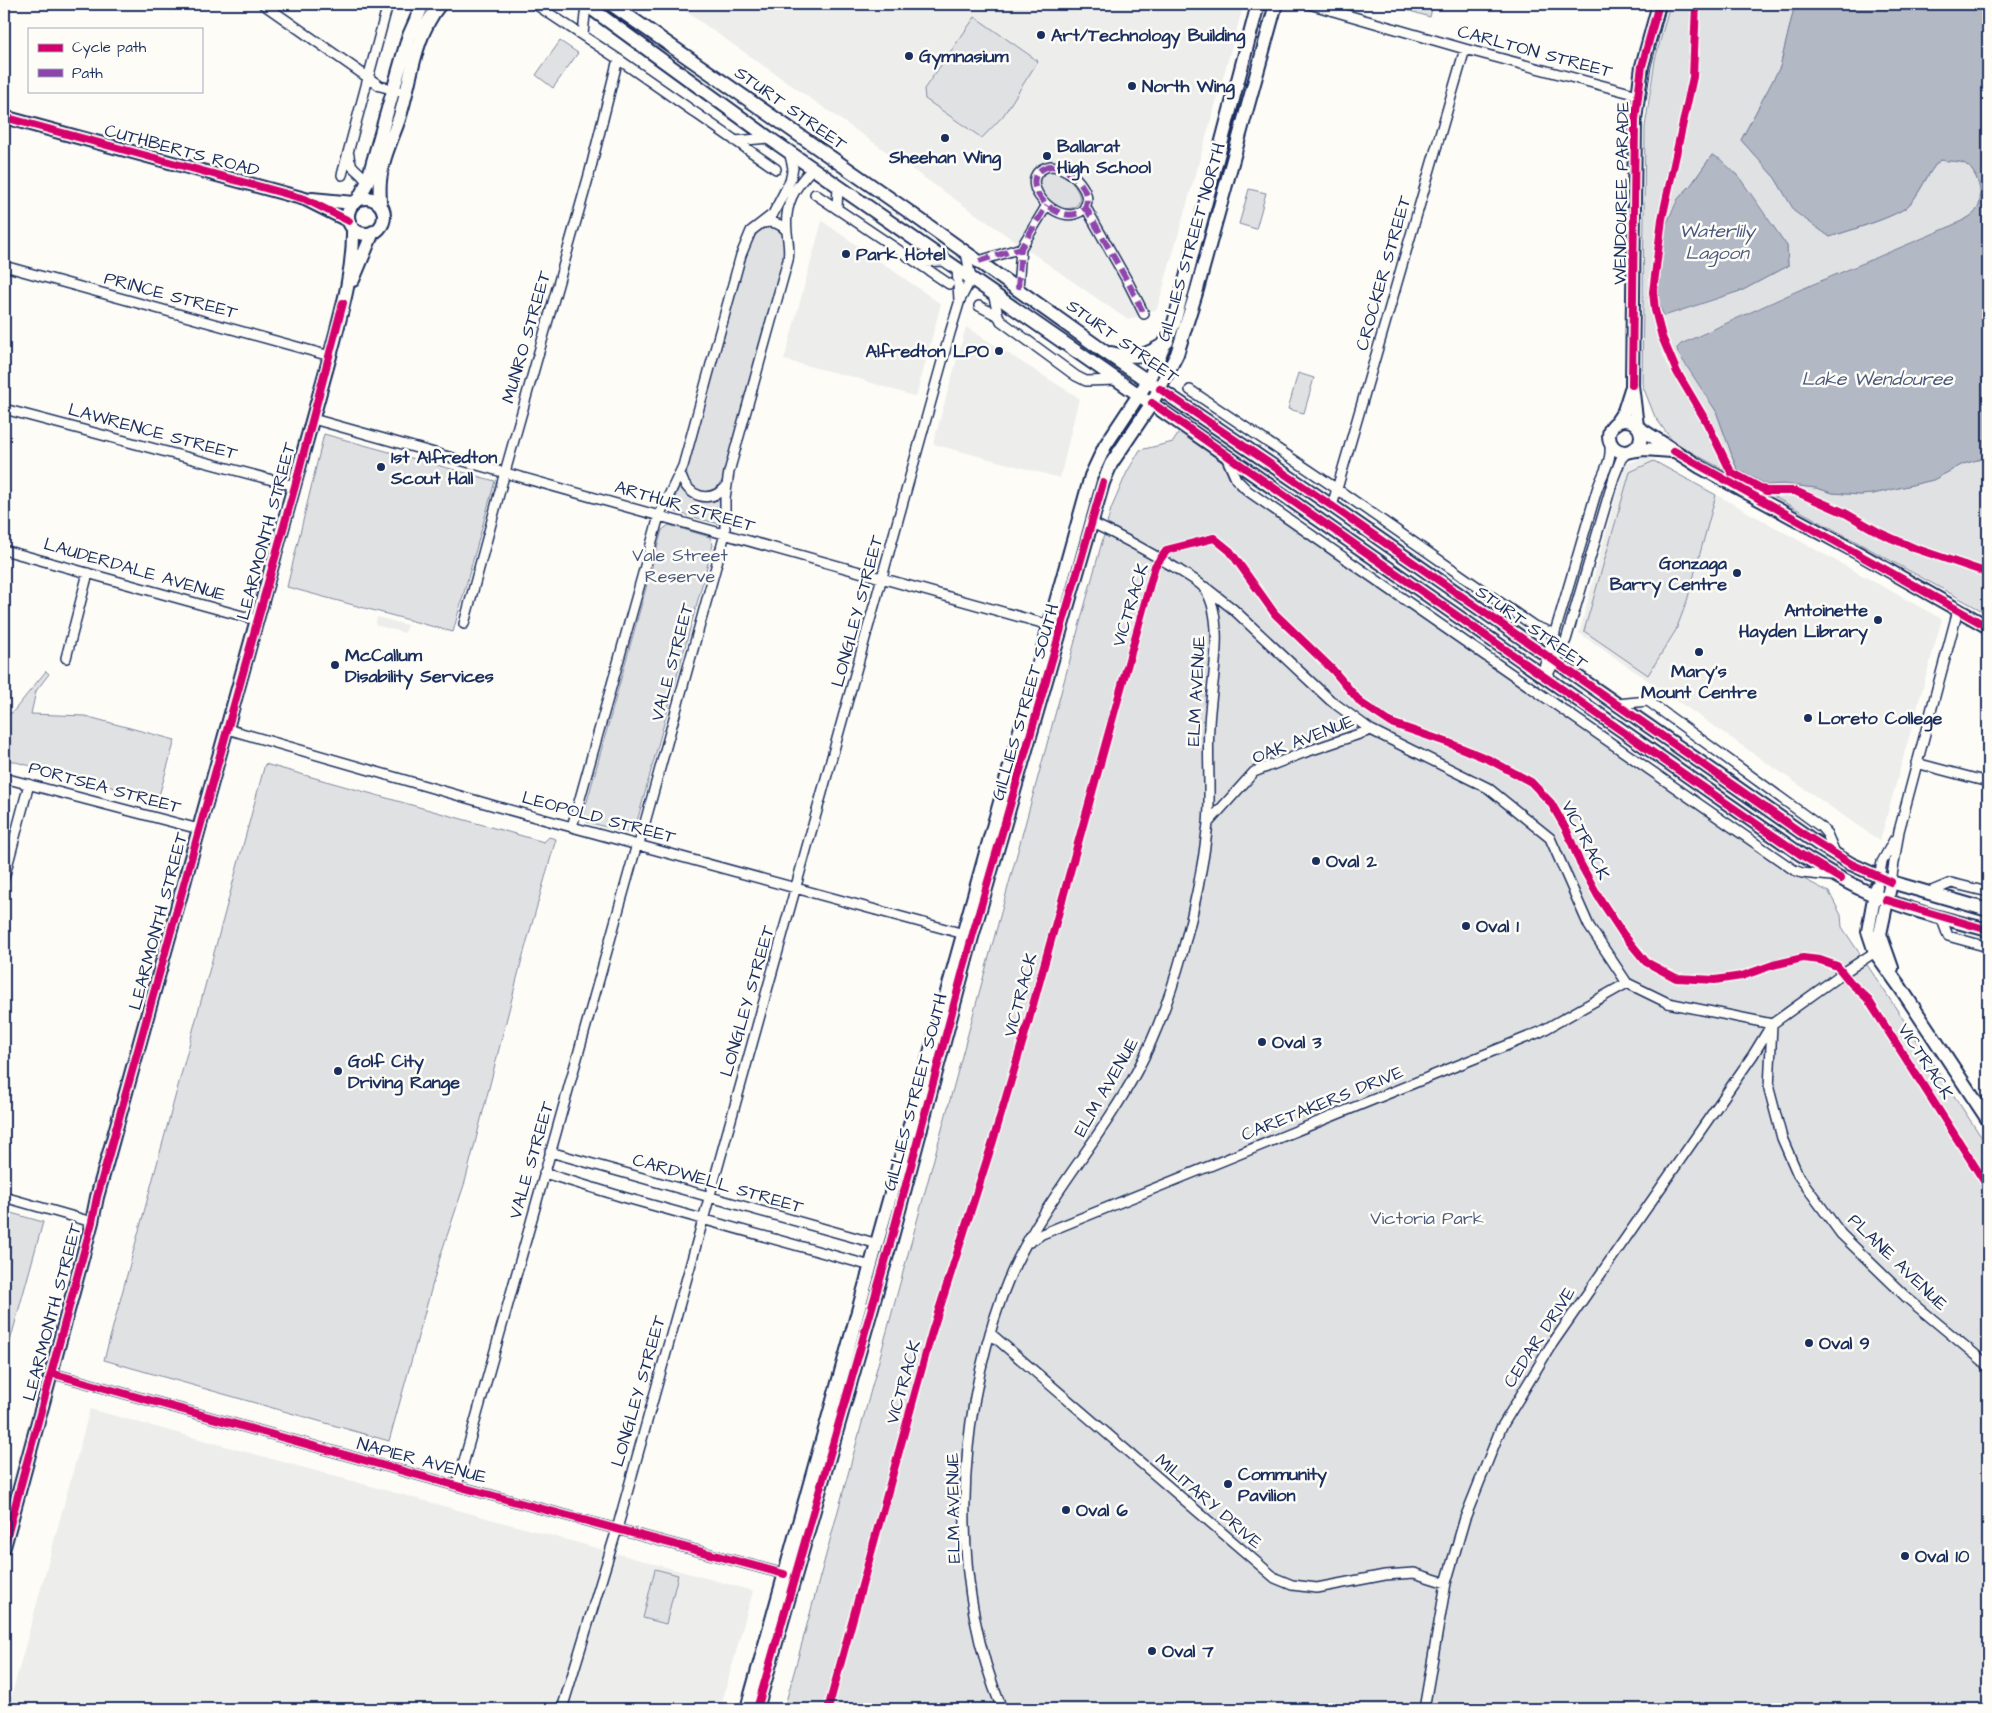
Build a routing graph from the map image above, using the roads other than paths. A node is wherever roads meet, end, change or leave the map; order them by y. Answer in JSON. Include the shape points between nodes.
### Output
{"nodes":[{"id":1,"x":263,"y":4,"type":"edge"},
{"id":2,"x":388,"y":4,"type":"edge"},
{"id":3,"x":423,"y":4,"type":"edge"},
{"id":4,"x":440,"y":4,"type":"edge"},
{"id":5,"x":535,"y":4,"type":"edge"},
{"id":6,"x":586,"y":4,"type":"edge"},
{"id":7,"x":611,"y":4,"type":"edge"},
{"id":8,"x":1258,"y":4,"type":"edge"},
{"id":9,"x":1276,"y":4,"type":"edge"},
{"id":10,"x":1309,"y":4,"type":"edge"},
{"id":11,"x":1659,"y":4,"type":"edge"},
{"id":12,"x":582,"y":34,"type":"junction"},
{"id":13,"x":1465,"y":49,"type":"junction"},
{"id":14,"x":618,"y":59,"type":"junction"},
{"id":15,"x":369,"y":78,"type":"junction"},
{"id":16,"x":1236,"y":81,"type":"junction"},
{"id":17,"x":1253,"y":86,"type":"junction"},
{"id":18,"x":399,"y":91,"type":"junction"},
{"id":19,"x":1638,"y":95,"type":"junction"},
{"id":20,"x":4,"y":117,"type":"edge"},
{"id":21,"x":769,"y":138,"type":"junction"},
{"id":22,"x":735,"y":141,"type":"junction"},
{"id":23,"x":349,"y":150,"type":"junction"},
{"id":24,"x":789,"y":151,"type":"junction"},
{"id":25,"x":813,"y":168,"type":"junction"},
{"id":26,"x":776,"y":169,"type":"dead end"},
{"id":27,"x":342,"y":175,"type":"dead end"},
{"id":28,"x":367,"y":183,"type":"junction"},
{"id":29,"x":838,"y":185,"type":"junction"},
{"id":30,"x":815,"y":194,"type":"dead end"},
{"id":31,"x":305,"y":199,"type":"junction"},
{"id":32,"x":356,"y":201,"type":"junction"},
{"id":33,"x":380,"y":204,"type":"junction"},
{"id":34,"x":1047,"y":205,"type":"junction"},
{"id":35,"x":1085,"y":206,"type":"junction"},
{"id":36,"x":837,"y":208,"type":"junction"},
{"id":37,"x":351,"y":224,"type":"junction"},
{"id":38,"x":760,"y":224,"type":"junction"},
{"id":39,"x":787,"y":231,"type":"junction"},
{"id":40,"x":373,"y":232,"type":"junction"},
{"id":41,"x":1020,"y":248,"type":"junction"},
{"id":42,"x":966,"y":252,"type":"junction"},
{"id":43,"x":979,"y":261,"type":"junction"},
{"id":44,"x":915,"y":262,"type":"junction"},
{"id":45,"x":952,"y":264,"type":"junction"},
{"id":46,"x":4,"y":266,"type":"edge"},
{"id":47,"x":971,"y":278,"type":"junction"},
{"id":48,"x":949,"y":284,"type":"dead end"},
{"id":49,"x":1018,"y":289,"type":"junction"},
{"id":50,"x":993,"y":293,"type":"junction"},
{"id":51,"x":960,"y":300,"type":"junction"},
{"id":52,"x":343,"y":303,"type":"junction"},
{"id":53,"x":979,"y":306,"type":"dead end"},
{"id":54,"x":1144,"y":314,"type":"dead end"},
{"id":55,"x":998,"y":316,"type":"junction"},
{"id":56,"x":1167,"y":342,"type":"junction"},
{"id":57,"x":1105,"y":352,"type":"junction"},
{"id":58,"x":330,"y":356,"type":"junction"},
{"id":59,"x":1117,"y":380,"type":"junction"},
{"id":60,"x":1148,"y":381,"type":"junction"},
{"id":61,"x":1632,"y":385,"type":"junction"},
{"id":62,"x":1160,"y":389,"type":"junction"},
{"id":63,"x":1190,"y":390,"type":"dead end"},
{"id":64,"x":1140,"y":395,"type":"junction"},
{"id":65,"x":1152,"y":403,"type":"junction"},
{"id":66,"x":4,"y":409,"type":"edge"},
{"id":67,"x":312,"y":419,"type":"junction"},
{"id":68,"x":1616,"y":423,"type":"junction"},
{"id":69,"x":1638,"y":427,"type":"junction"},
{"id":70,"x":1609,"y":439,"type":"junction"},
{"id":71,"x":1629,"y":451,"type":"junction"},
{"id":72,"x":1674,"y":451,"type":"junction"},
{"id":73,"x":1224,"y":453,"type":"junction"},
{"id":74,"x":505,"y":472,"type":"junction"},
{"id":75,"x":680,"y":474,"type":"junction"},
{"id":76,"x":294,"y":486,"type":"junction"},
{"id":77,"x":727,"y":486,"type":"junction"},
{"id":78,"x":1337,"y":489,"type":"junction"},
{"id":79,"x":1332,"y":506,"type":"junction"},
{"id":80,"x":659,"y":516,"type":"junction"},
{"id":81,"x":1092,"y":523,"type":"junction"},
{"id":82,"x":725,"y":534,"type":"junction"},
{"id":83,"x":4,"y":550,"type":"edge"},
{"id":84,"x":88,"y":573,"type":"junction"},
{"id":85,"x":883,"y":579,"type":"junction"},
{"id":86,"x":1203,"y":586,"type":"junction"},
{"id":87,"x":1958,"y":610,"type":"junction"},
{"id":88,"x":257,"y":620,"type":"junction"},
{"id":89,"x":464,"y":624,"type":"dead end"},
{"id":90,"x":1049,"y":625,"type":"junction"},
{"id":91,"x":1988,"y":627,"type":"edge"},
{"id":92,"x":1062,"y":629,"type":"junction"},
{"id":93,"x":1556,"y":634,"type":"junction"},
{"id":94,"x":66,"y":658,"type":"dead end"},
{"id":95,"x":1552,"y":659,"type":"junction"},
{"id":96,"x":1544,"y":676,"type":"junction"},
{"id":97,"x":1617,"y":704,"type":"junction"},
{"id":98,"x":227,"y":729,"type":"junction"},
{"id":99,"x":1371,"y":730,"type":"junction"},
{"id":100,"x":1652,"y":752,"type":"junction"},
{"id":101,"x":1916,"y":763,"type":"junction"},
{"id":102,"x":1642,"y":764,"type":"junction"},
{"id":103,"x":4,"y":778,"type":"edge"},
{"id":104,"x":1988,"y":782,"type":"edge"},
{"id":105,"x":29,"y":784,"type":"junction"},
{"id":106,"x":1208,"y":823,"type":"junction"},
{"id":107,"x":572,"y":827,"type":"junction"},
{"id":108,"x":199,"y":828,"type":"junction"},
{"id":109,"x":1899,"y":831,"type":"junction"},
{"id":110,"x":638,"y":844,"type":"junction"},
{"id":111,"x":1836,"y":856,"type":"junction"},
{"id":112,"x":1879,"y":877,"type":"junction"},
{"id":113,"x":4,"y":878,"type":"edge"},
{"id":114,"x":1841,"y":879,"type":"junction"},
{"id":115,"x":1891,"y":882,"type":"junction"},
{"id":116,"x":796,"y":888,"type":"junction"},
{"id":117,"x":1988,"y":892,"type":"edge"},
{"id":118,"x":1926,"y":893,"type":"junction"},
{"id":119,"x":1874,"y":895,"type":"junction"},
{"id":120,"x":1886,"y":900,"type":"junction"},
{"id":121,"x":1988,"y":910,"type":"edge"},
{"id":122,"x":1941,"y":917,"type":"junction"},
{"id":123,"x":1988,"y":930,"type":"edge"},
{"id":124,"x":968,"y":936,"type":"junction"},
{"id":125,"x":1988,"y":947,"type":"edge"},
{"id":126,"x":1879,"y":951,"type":"junction"},
{"id":127,"x":1627,"y":983,"type":"junction"},
{"id":128,"x":1772,"y":1024,"type":"junction"},
{"id":129,"x":1988,"y":1120,"type":"edge"},
{"id":130,"x":550,"y":1152,"type":"junction"},
{"id":131,"x":544,"y":1172,"type":"junction"},
{"id":132,"x":4,"y":1197,"type":"edge"},
{"id":133,"x":709,"y":1197,"type":"junction"},
{"id":134,"x":703,"y":1219,"type":"junction"},
{"id":135,"x":92,"y":1222,"type":"junction"},
{"id":136,"x":884,"y":1246,"type":"junction"},
{"id":137,"x":1026,"y":1246,"type":"junction"},
{"id":138,"x":877,"y":1268,"type":"junction"},
{"id":139,"x":990,"y":1333,"type":"junction"},
{"id":140,"x":1988,"y":1368,"type":"edge"},
{"id":141,"x":51,"y":1373,"type":"junction"},
{"id":142,"x":457,"y":1486,"type":"junction"},
{"id":143,"x":617,"y":1529,"type":"junction"},
{"id":144,"x":4,"y":1547,"type":"edge"},
{"id":145,"x":789,"y":1576,"type":"junction"},
{"id":146,"x":1446,"y":1583,"type":"junction"},
{"id":147,"x":562,"y":1709,"type":"edge"},
{"id":148,"x":747,"y":1709,"type":"edge"},
{"id":149,"x":757,"y":1709,"type":"edge"},
{"id":150,"x":1002,"y":1709,"type":"edge"},
{"id":151,"x":1424,"y":1709,"type":"edge"}],
"edges":[{"from":1,"to":15,"type":"street"},
{"from":2,"to":15,"type":"street"},
{"from":3,"to":18,"type":"main road","via":[[408,38]]},
{"from":4,"to":18,"type":"main road","via":[[419,41]]},
{"from":5,"to":12,"type":"street"},
{"from":6,"to":12,"type":"street","name":"STURT STREET"},
{"from":6,"to":21,"type":"main road","name":"STURT STREET"},
{"from":7,"to":42,"type":"main road","name":"STURT STREET"},
{"from":8,"to":16,"type":"main road","name":"GILLIES STREET NORTH"},
{"from":9,"to":17,"type":"main road","name":"GILLIES STREET NORTH"},
{"from":10,"to":13,"type":"street","name":"CARLTON STREET"},
{"from":11,"to":19,"type":"main road","name":"WENDOUREE PARADE","via":[[1646,49]]},
{"from":12,"to":14,"type":"street"},
{"from":13,"to":19,"type":"street","name":"CARLTON STREET"},
{"from":13,"to":78,"type":"street","name":"CROCKER STREET"},
{"from":14,"to":22,"type":"street"},
{"from":14,"to":74,"type":"street","name":"MUNRO STREET"},
{"from":15,"to":18,"type":"street","via":[[380,86]]},
{"from":15,"to":23,"type":"street"},
{"from":16,"to":17,"type":"main road"},
{"from":16,"to":56,"type":"main road","name":"GILLIES STREET NORTH"},
{"from":17,"to":62,"type":"main road","name":"GILLIES STREET NORTH","via":[[1187,326]]},
{"from":18,"to":28,"type":"main road"},
{"from":18,"to":33,"type":"main road","via":[[380,180]]},
{"from":19,"to":61,"type":"main road","name":"WENDOUREE PARADE","via":[[1634,143]]},
{"from":20,"to":31,"type":"main road","name":"CUTHBERTS ROAD"},
{"from":21,"to":22,"type":"street","name":"STURT STREET"},
{"from":21,"to":24,"type":"main road","name":"STURT STREET"},
{"from":22,"to":26,"type":"street"},
{"from":23,"to":27,"type":"street"},
{"from":23,"to":28,"type":"street","via":[[350,165]]},
{"from":24,"to":25,"type":"main road","name":"STURT STREET"},
{"from":24,"to":38,"type":"street","via":[[793,165],[791,177],[775,211]]},
{"from":25,"to":29,"type":"main road","name":"STURT STREET"},
{"from":25,"to":39,"type":"street","name":"VALE STREET","via":[[791,196]]},
{"from":28,"to":32,"type":"main road"},
{"from":29,"to":36,"type":"street"},
{"from":29,"to":45,"type":"main road","name":"STURT STREET"},
{"from":30,"to":36,"type":"street"},
{"from":31,"to":32,"type":"main road","name":"CUTHBERTS ROAD"},
{"from":31,"to":37,"type":"main road","name":"CUTHBERTS ROAD"},
{"from":32,"to":33,"type":"main road","via":[[372,199]]},
{"from":32,"to":37,"type":"main road","via":[[349,211]]},
{"from":33,"to":40,"type":"main road","via":[[383,220]]},
{"from":34,"to":35,"type":"street","via":[[1072,214]]},
{"from":34,"to":35,"type":"street","via":[[1034,184],[1040,170],[1052,166],[1068,170],[1080,181],[1086,196]]},
{"from":34,"to":41,"type":"street"},
{"from":35,"to":54,"type":"street"},
{"from":36,"to":44,"type":"street"},
{"from":37,"to":40,"type":"main road","via":[[362,233]]},
{"from":37,"to":52,"type":"main road","name":"LEARMONTH STREET","via":[[352,256]]},
{"from":38,"to":39,"type":"street","via":[[776,223]]},
{"from":38,"to":75,"type":"street","via":[[748,236],[741,255]]},
{"from":39,"to":77,"type":"street","name":"VALE STREET","via":[[788,260]]},
{"from":40,"to":52,"type":"main road","name":"LEARMONTH STREET"},
{"from":41,"to":43,"type":"street"},
{"from":41,"to":49,"type":"street"},
{"from":42,"to":43,"type":"main road","name":"STURT STREET"},
{"from":42,"to":47,"type":"street"},
{"from":43,"to":49,"type":"main road","name":"STURT STREET"},
{"from":44,"to":45,"type":"street"},
{"from":44,"to":48,"type":"street"},
{"from":45,"to":47,"type":"main road","name":"STURT STREET"},
{"from":45,"to":51,"type":"street","name":"LONGLEY STREET"},
{"from":46,"to":58,"type":"street","name":"PRINCE STREET"},
{"from":47,"to":50,"type":"main road","name":"STURT STREET"},
{"from":47,"to":51,"type":"street","name":"LONGLEY STREET"},
{"from":49,"to":57,"type":"main road","name":"STURT STREET"},
{"from":50,"to":55,"type":"street"},
{"from":50,"to":59,"type":"main road","name":"STURT STREET"},
{"from":51,"to":85,"type":"street","name":"LONGLEY STREET"},
{"from":52,"to":58,"type":"main road","name":"LEARMONTH STREET"},
{"from":53,"to":55,"type":"street","name":"STURT STREET"},
{"from":55,"to":59,"type":"street","name":"STURT STREET","via":[[1079,378]]},
{"from":56,"to":57,"type":"main road","via":[[1138,356]]},
{"from":56,"to":60,"type":"main road","name":"GILLIES STREET NORTH"},
{"from":57,"to":60,"type":"main road","name":"STURT STREET"},
{"from":58,"to":67,"type":"main road","name":"LEARMONTH STREET"},
{"from":59,"to":64,"type":"main road","name":"STURT STREET"},
{"from":60,"to":62,"type":"main road","name":"STURT STREET"},
{"from":60,"to":64,"type":"main road","name":"GILLIES STREET NORTH"},
{"from":61,"to":68,"type":"main road","name":"WENDOUREE PARADE","via":[[1624,411]]},
{"from":61,"to":69,"type":"main road","name":"WENDOUREE PARADE"},
{"from":62,"to":65,"type":"main road","name":"GILLIES STREET NORTH"},
{"from":62,"to":79,"type":"main road","name":"STURT STREET"},
{"from":63,"to":78,"type":"street","name":"STURT STREET"},
{"from":64,"to":65,"type":"main road","name":"STURT STREET"},
{"from":64,"to":90,"type":"main road","name":"GILLIES STREET SOUTH","via":[[1094,466]]},
{"from":65,"to":73,"type":"main road","name":"STURT STREET"},
{"from":65,"to":81,"type":"main road","name":"GILLIES STREET SOUTH","via":[[1110,464]]},
{"from":66,"to":76,"type":"street","name":"LAWRENCE STREET"},
{"from":67,"to":74,"type":"street","name":"ARTHUR STREET"},
{"from":67,"to":76,"type":"main road","name":"LEARMONTH STREET"},
{"from":68,"to":69,"type":"main road","via":[[1627,420]]},
{"from":68,"to":70,"type":"main road","via":[[1610,430]]},
{"from":69,"to":71,"type":"main road","via":[[1640,440]]},
{"from":69,"to":72,"type":"main road"},
{"from":70,"to":71,"type":"main road","via":[[1616,449]]},
{"from":70,"to":93,"type":"street","via":[[1611,456],[1598,486]]},
{"from":71,"to":72,"type":"main road","via":[[1644,448]]},
{"from":71,"to":95,"type":"street","via":[[1620,461],[1614,477],[1570,627]]},
{"from":72,"to":87,"type":"main road"},
{"from":73,"to":96,"type":"main road","name":"STURT STREET"},
{"from":73,"to":102,"type":"street","name":"STURT STREET","via":[[1233,475],[1248,492]]},
{"from":74,"to":80,"type":"street","name":"ARTHUR STREET"},
{"from":74,"to":89,"type":"street","name":"MUNRO STREET"},
{"from":75,"to":77,"type":"street","via":[[687,488],[698,496],[715,495]]},
{"from":75,"to":80,"type":"street"},
{"from":76,"to":88,"type":"main road","name":"LEARMONTH STREET"},
{"from":77,"to":82,"type":"street","name":"VALE STREET"},
{"from":78,"to":79,"type":"street","name":"CROCKER STREET"},
{"from":78,"to":93,"type":"street","name":"STURT STREET","via":[[1534,626]]},
{"from":79,"to":95,"type":"main road","name":"STURT STREET"},
{"from":80,"to":82,"type":"street","name":"ARTHUR STREET"},
{"from":80,"to":107,"type":"street"},
{"from":81,"to":86,"type":"street","via":[[1160,558]]},
{"from":81,"to":92,"type":"main road","name":"GILLIES STREET SOUTH"},
{"from":82,"to":85,"type":"street","name":"ARTHUR STREET"},
{"from":82,"to":110,"type":"street","name":"VALE STREET"},
{"from":83,"to":84,"type":"street","name":"LAUDERDALE AVENUE"},
{"from":84,"to":88,"type":"street","name":"LAUDERDALE AVENUE"},
{"from":84,"to":94,"type":"street"},
{"from":85,"to":90,"type":"street","name":"ARTHUR STREET"},
{"from":85,"to":116,"type":"street","name":"LONGLEY STREET"},
{"from":86,"to":99,"type":"street","name":"OAK AVENUE","via":[[1233,609],[1330,700]]},
{"from":86,"to":106,"type":"street","name":"ELM AVENUE","via":[[1212,605],[1217,643],[1209,725]]},
{"from":87,"to":91,"type":"main road"},
{"from":87,"to":101,"type":"street"},
{"from":88,"to":98,"type":"main road","name":"LEARMONTH STREET"},
{"from":90,"to":92,"type":"main road"},
{"from":90,"to":124,"type":"main road","name":"GILLIES STREET SOUTH"},
{"from":92,"to":124,"type":"main road","name":"GILLIES STREET SOUTH"},
{"from":93,"to":95,"type":"street"},
{"from":95,"to":96,"type":"street"},
{"from":95,"to":97,"type":"main road","name":"STURT STREET"},
{"from":96,"to":100,"type":"main road","name":"STURT STREET"},
{"from":97,"to":111,"type":"main road","name":"STURT STREET"},
{"from":97,"to":111,"type":"street","via":[[1648,700],[1821,827]]},
{"from":98,"to":107,"type":"street","name":"LEOPOLD STREET"},
{"from":98,"to":108,"type":"main road","name":"LEARMONTH STREET"},
{"from":99,"to":106,"type":"street","name":"OAK AVENUE","via":[[1254,772]]},
{"from":99,"to":127,"type":"street","name":"OAK AVENUE","via":[[1488,788],[1550,838],[1589,926]]},
{"from":100,"to":102,"type":"street"},
{"from":100,"to":114,"type":"main road","name":"STURT STREET"},
{"from":101,"to":104,"type":"street"},
{"from":101,"to":109,"type":"street"},
{"from":102,"to":114,"type":"street","name":"STURT STREET","via":[[1794,870]]},
{"from":103,"to":105,"type":"street","name":"PORTSEA STREET"},
{"from":105,"to":108,"type":"street","name":"PORTSEA STREET"},
{"from":105,"to":113,"type":"street"},
{"from":106,"to":137,"type":"street","name":"ELM AVENUE","via":[[1187,932],[1156,1029],[1123,1096],[1046,1210]]},
{"from":107,"to":110,"type":"street","name":"LEOPOLD STREET"},
{"from":108,"to":135,"type":"main road","name":"LEARMONTH STREET"},
{"from":109,"to":112,"type":"street","via":[[1882,862]]},
{"from":109,"to":115,"type":"street"},
{"from":110,"to":116,"type":"street","name":"LEOPOLD STREET"},
{"from":110,"to":130,"type":"street","name":"VALE STREET"},
{"from":111,"to":112,"type":"main road","name":"STURT STREET"},
{"from":112,"to":115,"type":"main road","name":"STURT STREET"},
{"from":112,"to":119,"type":"main road"},
{"from":114,"to":119,"type":"main road","name":"STURT STREET"},
{"from":115,"to":118,"type":"main road","name":"STURT STREET"},
{"from":115,"to":120,"type":"main road"},
{"from":116,"to":124,"type":"street","name":"LEOPOLD STREET"},
{"from":116,"to":133,"type":"street","name":"LONGLEY STREET"},
{"from":117,"to":118,"type":"street","via":[[1952,883]]},
{"from":118,"to":121,"type":"main road","name":"STURT STREET"},
{"from":119,"to":120,"type":"main road","name":"STURT STREET"},
{"from":119,"to":126,"type":"main road","via":[[1868,931]]},
{"from":120,"to":122,"type":"main road","name":"STURT STREET"},
{"from":120,"to":126,"type":"main road"},
{"from":122,"to":123,"type":"main road","name":"STURT STREET"},
{"from":122,"to":125,"type":"street","via":[[1948,936]]},
{"from":124,"to":136,"type":"main road","name":"GILLIES STREET SOUTH"},
{"from":126,"to":128,"type":"street"},
{"from":126,"to":129,"type":"main road"},
{"from":127,"to":128,"type":"street","via":[[1668,1003]]},
{"from":127,"to":137,"type":"street","name":"CARETAKERS DRIVE","via":[[1540,1032],[1042,1234]]},
{"from":128,"to":140,"type":"street","name":"PLANE AVENUE","via":[[1769,1089],[1782,1138],[1798,1175],[1841,1234],[1907,1298]]},
{"from":128,"to":146,"type":"street","name":"CEDAR DRIVE","via":[[1561,1331],[1501,1428],[1465,1518]]},
{"from":130,"to":131,"type":"street","name":"VALE STREET"},
{"from":130,"to":133,"type":"street","name":"CARDWELL STREET"},
{"from":131,"to":134,"type":"street"},
{"from":131,"to":142,"type":"street","name":"VALE STREET"},
{"from":132,"to":135,"type":"street"},
{"from":133,"to":134,"type":"street","name":"LONGLEY STREET"},
{"from":133,"to":136,"type":"street","name":"CARDWELL STREET"},
{"from":134,"to":138,"type":"street"},
{"from":134,"to":143,"type":"street","name":"LONGLEY STREET"},
{"from":135,"to":141,"type":"main road","name":"LEARMONTH STREET"},
{"from":136,"to":138,"type":"main road","name":"GILLIES STREET SOUTH"},
{"from":137,"to":139,"type":"street","name":"ELM AVENUE","via":[[1008,1282]]},
{"from":138,"to":145,"type":"main road","name":"GILLIES STREET SOUTH"},
{"from":139,"to":146,"type":"street","name":"MILITARY DRIVE","via":[[1275,1578],[1292,1585],[1317,1588],[1414,1573]]},
{"from":139,"to":150,"type":"street","name":"ELM AVENUE","via":[[970,1429],[965,1517],[977,1624],[989,1674]]},
{"from":141,"to":142,"type":"street","name":"NAPIER AVENUE"},
{"from":141,"to":144,"type":"main road","name":"LEARMONTH STREET"},
{"from":142,"to":143,"type":"street","name":"NAPIER AVENUE"},
{"from":143,"to":145,"type":"street","name":"NAPIER AVENUE"},
{"from":143,"to":147,"type":"street","name":"LONGLEY STREET"},
{"from":145,"to":148,"type":"main road","name":"GILLIES STREET SOUTH"},
{"from":145,"to":149,"type":"main road","name":"GILLIES STREET SOUTH"},
{"from":146,"to":151,"type":"street","name":"CEDAR DRIVE"}]}
